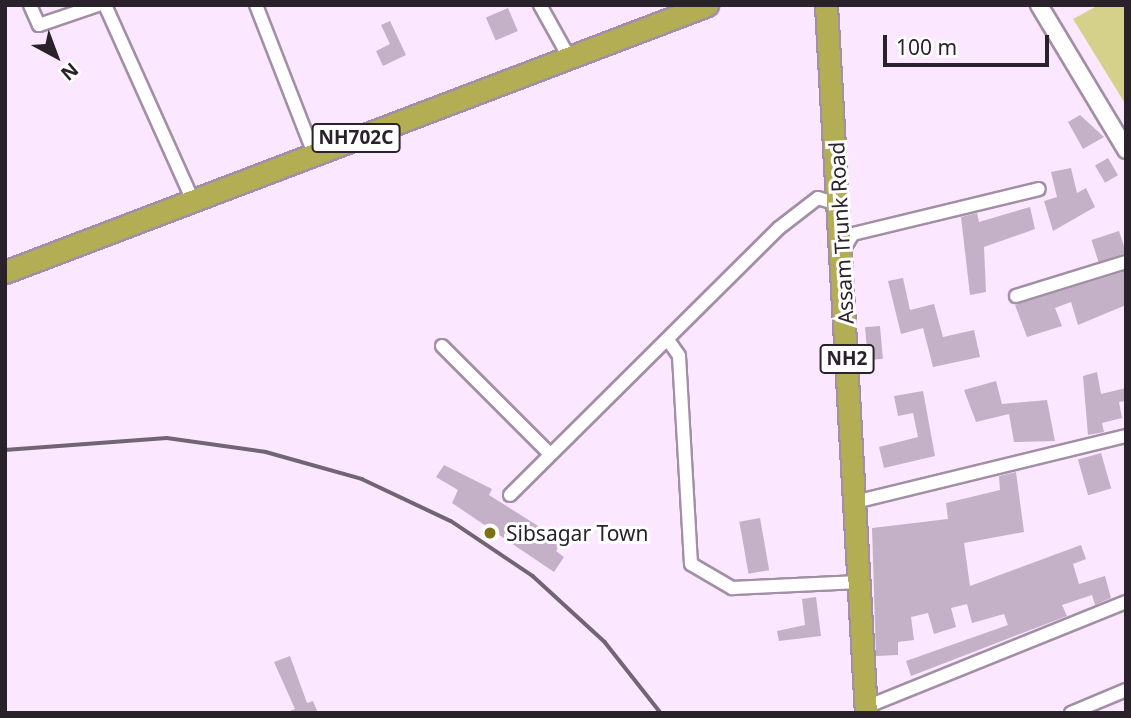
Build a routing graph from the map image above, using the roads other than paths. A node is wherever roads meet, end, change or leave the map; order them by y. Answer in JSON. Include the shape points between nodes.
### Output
{"nodes":[{"id":1,"x":30,"y":5,"type":"edge"},
{"id":2,"x":98,"y":5,"type":"edge"},
{"id":3,"x":105,"y":5,"type":"edge"},
{"id":4,"x":256,"y":5,"type":"edge"},
{"id":5,"x":540,"y":5,"type":"edge"},
{"id":6,"x":707,"y":5,"type":"edge"},
{"id":7,"x":826,"y":5,"type":"edge"},
{"id":8,"x":1039,"y":5,"type":"edge"},
{"id":9,"x":570,"y":59,"type":"junction"},
{"id":10,"x":1126,"y":150,"type":"edge"},
{"id":11,"x":314,"y":154,"type":"junction"},
{"id":12,"x":1040,"y":189,"type":"dead end"},
{"id":13,"x":193,"y":201,"type":"junction"},
{"id":14,"x":838,"y":204,"type":"junction"},
{"id":15,"x":842,"y":252,"type":"junction"},
{"id":16,"x":1126,"y":262,"type":"edge"},
{"id":17,"x":5,"y":272,"type":"edge"},
{"id":18,"x":1016,"y":296,"type":"dead end"},
{"id":19,"x":668,"y":340,"type":"junction"},
{"id":20,"x":442,"y":346,"type":"dead end"},
{"id":21,"x":1126,"y":436,"type":"edge"},
{"id":22,"x":550,"y":454,"type":"junction"},
{"id":23,"x":510,"y":495,"type":"dead end"},
{"id":24,"x":855,"y":502,"type":"junction"},
{"id":25,"x":859,"y":582,"type":"junction"},
{"id":26,"x":1126,"y":602,"type":"edge"},
{"id":27,"x":1126,"y":690,"type":"edge"},
{"id":28,"x":866,"y":710,"type":"edge"},
{"id":29,"x":1071,"y":713,"type":"edge"}],
"edges":[{"from":1,"to":2,"type":"street","via":[[39,25]]},
{"from":3,"to":13,"type":"street"},
{"from":4,"to":11,"type":"street"},
{"from":5,"to":9,"type":"street"},
{"from":6,"to":9,"type":"highway","number":"NH702C"},
{"from":7,"to":14,"type":"highway","name":"Assam Trunk Road","number":"NH2"},
{"from":8,"to":10,"type":"street"},
{"from":9,"to":11,"type":"highway","number":"NH702C"},
{"from":11,"to":13,"type":"highway","number":"NH702C"},
{"from":12,"to":15,"type":"street","via":[[853,234]]},
{"from":13,"to":17,"type":"highway","number":"NH702C"},
{"from":14,"to":15,"type":"highway","name":"Assam Trunk Road","number":"NH2"},
{"from":14,"to":19,"type":"street","via":[[818,198],[779,228]]},
{"from":15,"to":24,"type":"highway","name":"Assam Trunk Road","number":"NH2"},
{"from":16,"to":18,"type":"street"},
{"from":19,"to":22,"type":"street"},
{"from":19,"to":25,"type":"street","via":[[679,356],[691,564],[732,588]]},
{"from":20,"to":22,"type":"street"},
{"from":21,"to":24,"type":"street"},
{"from":22,"to":23,"type":"street"},
{"from":24,"to":25,"type":"highway","name":"Assam Trunk Road","number":"NH2"},
{"from":25,"to":28,"type":"highway","name":"Assam Trunk Road","number":"NH2"},
{"from":26,"to":28,"type":"street"},
{"from":27,"to":29,"type":"street"}]}
